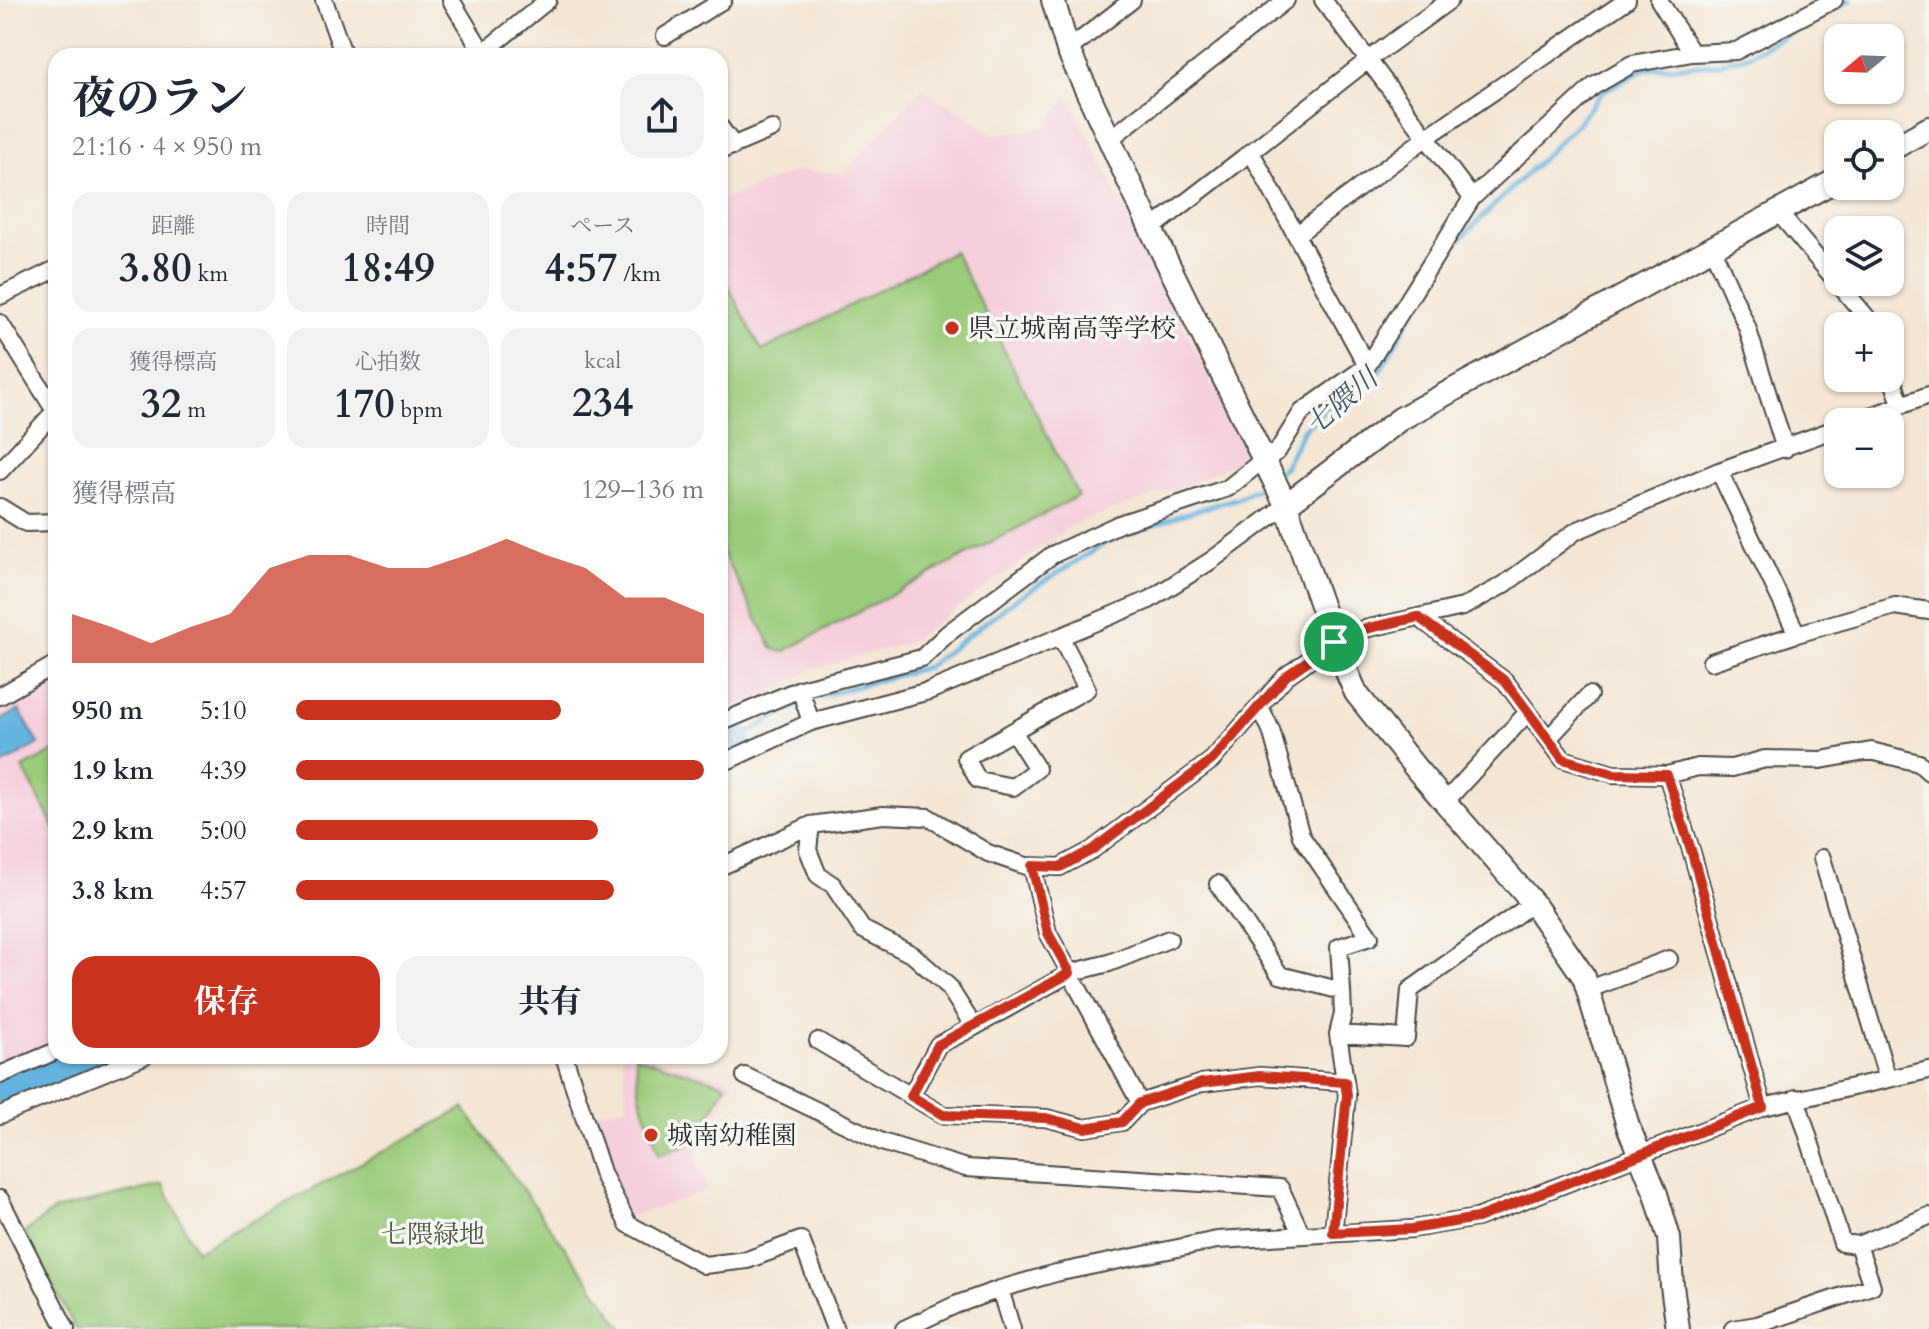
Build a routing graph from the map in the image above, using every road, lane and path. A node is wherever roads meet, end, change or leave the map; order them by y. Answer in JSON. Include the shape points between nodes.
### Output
{"nodes":[{"id":1,"x":324,"y":0,"type":"edge"},
{"id":2,"x":451,"y":0,"type":"edge"},
{"id":3,"x":548,"y":0,"type":"edge"},
{"id":4,"x":723,"y":0,"type":"edge"},
{"id":5,"x":1053,"y":0,"type":"edge"},
{"id":6,"x":1132,"y":0,"type":"edge"},
{"id":7,"x":1286,"y":0,"type":"edge"},
{"id":8,"x":1323,"y":0,"type":"edge"},
{"id":9,"x":1450,"y":0,"type":"edge"},
{"id":10,"x":1627,"y":0,"type":"edge"},
{"id":11,"x":1659,"y":0,"type":"edge"},
{"id":12,"x":1834,"y":0,"type":"edge"},
{"id":13,"x":665,"y":36,"type":"dead end"},
{"id":14,"x":341,"y":48,"type":"edge"},
{"id":15,"x":477,"y":48,"type":"edge"},
{"id":16,"x":490,"y":48,"type":"edge"},
{"id":17,"x":1068,"y":50,"type":"junction"},
{"id":18,"x":1692,"y":53,"type":"junction"},
{"id":19,"x":1368,"y":60,"type":"junction"},
{"id":20,"x":1929,"y":128,"type":"edge"},
{"id":21,"x":772,"y":129,"type":"dead end"},
{"id":22,"x":1427,"y":137,"type":"junction"},
{"id":23,"x":1110,"y":139,"type":"junction"},
{"id":24,"x":1904,"y":142,"type":"edge"},
{"id":25,"x":728,"y":148,"type":"edge"},
{"id":26,"x":1251,"y":152,"type":"junction"},
{"id":27,"x":1824,"y":187,"type":"edge"},
{"id":28,"x":1472,"y":198,"type":"junction"},
{"id":29,"x":1778,"y":212,"type":"junction"},
{"id":30,"x":1151,"y":229,"type":"junction"},
{"id":31,"x":1296,"y":235,"type":"junction"},
{"id":32,"x":1712,"y":248,"type":"junction"},
{"id":33,"x":48,"y":273,"type":"edge"},
{"id":34,"x":0,"y":296,"type":"edge"},
{"id":35,"x":1862,"y":312,"type":"edge"},
{"id":36,"x":0,"y":323,"type":"edge"},
{"id":37,"x":1367,"y":366,"type":"junction"},
{"id":38,"x":1897,"y":392,"type":"edge"},
{"id":39,"x":1929,"y":395,"type":"edge"},
{"id":40,"x":48,"y":398,"type":"edge"},
{"id":41,"x":1901,"y":404,"type":"junction"},
{"id":42,"x":1891,"y":408,"type":"edge"},
{"id":43,"x":48,"y":420,"type":"edge"},
{"id":44,"x":1824,"y":434,"type":"edge"},
{"id":45,"x":1785,"y":449,"type":"junction"},
{"id":46,"x":1265,"y":465,"type":"junction"},
{"id":47,"x":0,"y":471,"type":"edge"},
{"id":48,"x":1719,"y":471,"type":"junction"},
{"id":49,"x":1283,"y":500,"type":"junction"},
{"id":50,"x":0,"y":507,"type":"edge"},
{"id":51,"x":48,"y":522,"type":"edge"},
{"id":52,"x":1929,"y":611,"type":"edge"},
{"id":53,"x":1418,"y":617,"type":"junction"},
{"id":54,"x":1797,"y":634,"type":"junction"},
{"id":55,"x":1061,"y":638,"type":"junction"},
{"id":56,"x":1334,"y":642,"type":"junction"},
{"id":57,"x":1711,"y":662,"type":"dead end"},
{"id":58,"x":48,"y":669,"type":"edge"},
{"id":59,"x":1589,"y":695,"type":"dead end"},
{"id":60,"x":0,"y":696,"type":"edge"},
{"id":61,"x":805,"y":705,"type":"junction"},
{"id":62,"x":1260,"y":707,"type":"junction"},
{"id":63,"x":1528,"y":712,"type":"junction"},
{"id":64,"x":728,"y":721,"type":"edge"},
{"id":65,"x":1013,"y":731,"type":"dead end"},
{"id":66,"x":1548,"y":739,"type":"junction"},
{"id":67,"x":728,"y":758,"type":"edge"},
{"id":68,"x":1929,"y":772,"type":"edge"},
{"id":69,"x":1667,"y":775,"type":"junction"},
{"id":70,"x":1445,"y":802,"type":"junction"},
{"id":71,"x":811,"y":825,"type":"junction"},
{"id":72,"x":1822,"y":858,"type":"dead end"},
{"id":73,"x":728,"y":863,"type":"edge"},
{"id":74,"x":1032,"y":866,"type":"junction"},
{"id":75,"x":1218,"y":884,"type":"dead end"},
{"id":76,"x":1533,"y":903,"type":"junction"},
{"id":77,"x":1169,"y":939,"type":"dead end"},
{"id":78,"x":1669,"y":959,"type":"dead end"},
{"id":79,"x":1070,"y":973,"type":"junction"},
{"id":80,"x":1587,"y":990,"type":"junction"},
{"id":81,"x":1342,"y":991,"type":"junction"},
{"id":82,"x":974,"y":1027,"type":"junction"},
{"id":83,"x":1338,"y":1034,"type":"junction"},
{"id":84,"x":818,"y":1041,"type":"dead end"},
{"id":85,"x":48,"y":1054,"type":"edge"},
{"id":86,"x":124,"y":1064,"type":"edge"},
{"id":87,"x":567,"y":1064,"type":"edge"},
{"id":88,"x":1929,"y":1070,"type":"edge"},
{"id":89,"x":0,"y":1075,"type":"edge"},
{"id":90,"x":745,"y":1076,"type":"dead end"},
{"id":91,"x":1887,"y":1077,"type":"junction"},
{"id":92,"x":1345,"y":1082,"type":"junction"},
{"id":93,"x":911,"y":1096,"type":"junction"},
{"id":94,"x":1796,"y":1098,"type":"junction"},
{"id":95,"x":1140,"y":1103,"type":"junction"},
{"id":96,"x":1763,"y":1107,"type":"junction"},
{"id":97,"x":0,"y":1115,"type":"edge"},
{"id":98,"x":1638,"y":1153,"type":"junction"},
{"id":99,"x":0,"y":1199,"type":"edge"},
{"id":100,"x":1929,"y":1216,"type":"edge"},
{"id":101,"x":1301,"y":1233,"type":"junction"},
{"id":102,"x":1333,"y":1233,"type":"junction"},
{"id":103,"x":1858,"y":1245,"type":"junction"},
{"id":104,"x":1000,"y":1289,"type":"junction"},
{"id":105,"x":66,"y":1329,"type":"edge"},
{"id":106,"x":835,"y":1329,"type":"edge"},
{"id":107,"x":904,"y":1329,"type":"edge"},
{"id":108,"x":1012,"y":1329,"type":"edge"},
{"id":109,"x":1678,"y":1329,"type":"edge"},
{"id":110,"x":1733,"y":1329,"type":"edge"}],
"edges":[{"from":1,"to":14,"type":"street"},
{"from":2,"to":15,"type":"street"},
{"from":3,"to":16,"type":"street"},
{"from":4,"to":13,"type":"street"},
{"from":5,"to":17,"type":"street"},
{"from":6,"to":17,"type":"street"},
{"from":7,"to":23,"type":"street"},
{"from":8,"to":19,"type":"street"},
{"from":9,"to":19,"type":"street"},
{"from":10,"to":22,"type":"street"},
{"from":11,"to":18,"type":"street"},
{"from":12,"to":18,"type":"street","via":[[1736,51]]},
{"from":17,"to":23,"type":"street"},
{"from":18,"to":28,"type":"street","via":[[1632,64],[1594,86]]},
{"from":19,"to":22,"type":"street"},
{"from":19,"to":26,"type":"street"},
{"from":20,"to":24,"type":"street"},
{"from":21,"to":25,"type":"street"},
{"from":22,"to":28,"type":"street"},
{"from":22,"to":31,"type":"street"},
{"from":23,"to":30,"type":"street"},
{"from":26,"to":30,"type":"street"},
{"from":26,"to":31,"type":"street"},
{"from":27,"to":29,"type":"street"},
{"from":28,"to":37,"type":"street"},
{"from":29,"to":32,"type":"street"},
{"from":29,"to":35,"type":"street"},
{"from":30,"to":46,"type":"street"},
{"from":31,"to":37,"type":"street"},
{"from":32,"to":45,"type":"street","via":[[1747,327]]},
{"from":32,"to":49,"type":"street","via":[[1400,419]]},
{"from":33,"to":34,"type":"street"},
{"from":36,"to":40,"type":"street"},
{"from":37,"to":46,"type":"street","via":[[1302,412]]},
{"from":38,"to":41,"type":"street"},
{"from":39,"to":41,"type":"street"},
{"from":41,"to":42,"type":"street"},
{"from":43,"to":47,"type":"street"},
{"from":44,"to":45,"type":"street"},
{"from":45,"to":48,"type":"street"},
{"from":46,"to":49,"type":"street"},
{"from":46,"to":61,"type":"street","via":[[1228,488],[1119,524],[1052,555],[922,658]]},
{"from":48,"to":53,"type":"street","via":[[1576,531],[1505,584],[1463,607]]},
{"from":48,"to":54,"type":"street"},
{"from":49,"to":55,"type":"street","via":[[1212,560],[1149,600]]},
{"from":49,"to":56,"type":"street"},
{"from":50,"to":51,"type":"street","via":[[26,523]]},
{"from":52,"to":54,"type":"street","via":[[1895,606]]},
{"from":53,"to":56,"type":"street","via":[[1347,633]]},
{"from":53,"to":63,"type":"street","via":[[1505,681]]},
{"from":54,"to":57,"type":"street"},
{"from":55,"to":61,"type":"street","via":[[929,691]]},
{"from":55,"to":65,"type":"street","via":[[1087,689]]},
{"from":56,"to":62,"type":"street","via":[[1286,676]]},
{"from":56,"to":70,"type":"street","via":[[1356,693]]},
{"from":58,"to":60,"type":"street"},
{"from":59,"to":66,"type":"street"},
{"from":61,"to":64,"type":"street"},
{"from":61,"to":67,"type":"street"},
{"from":62,"to":74,"type":"street","via":[[1212,760],[1092,850],[1060,867]]},
{"from":62,"to":81,"type":"street","via":[[1301,836],[1370,937],[1339,947]]},
{"from":63,"to":66,"type":"street"},
{"from":63,"to":70,"type":"street"},
{"from":66,"to":69,"type":"street","via":[[1563,759],[1613,774]]},
{"from":68,"to":69,"type":"street","via":[[1919,763],[1871,751],[1821,760],[1765,759]]},
{"from":69,"to":96,"type":"street"},
{"from":70,"to":76,"type":"street"},
{"from":71,"to":73,"type":"street"},
{"from":71,"to":74,"type":"street","via":[[883,815],[928,817],[988,853]]},
{"from":71,"to":82,"type":"street","via":[[808,850],[818,875],[833,885],[862,929],[913,955],[948,986]]},
{"from":72,"to":91,"type":"street"},
{"from":74,"to":79,"type":"street","via":[[1048,933]]},
{"from":75,"to":81,"type":"street","via":[[1280,975]]},
{"from":76,"to":80,"type":"street","via":[[1584,977]]},
{"from":76,"to":83,"type":"street","via":[[1410,990],[1406,1038]]},
{"from":77,"to":79,"type":"street"},
{"from":78,"to":80,"type":"street"},
{"from":79,"to":82,"type":"street"},
{"from":79,"to":95,"type":"street"},
{"from":80,"to":98,"type":"street"},
{"from":81,"to":83,"type":"street"},
{"from":82,"to":93,"type":"street","via":[[938,1045]]},
{"from":83,"to":92,"type":"street"},
{"from":84,"to":93,"type":"street"},
{"from":85,"to":89,"type":"street"},
{"from":86,"to":97,"type":"street"},
{"from":87,"to":106,"type":"street","via":[[603,1175],[628,1224],[704,1265],[747,1260],[801,1240]]},
{"from":88,"to":91,"type":"street"},
{"from":90,"to":101,"type":"street","via":[[882,1142],[966,1168],[1280,1188]]},
{"from":91,"to":94,"type":"street"},
{"from":92,"to":95,"type":"street","via":[[1260,1076],[1202,1083]]},
{"from":92,"to":102,"type":"street"},
{"from":93,"to":95,"type":"street","via":[[943,1115],[1046,1118],[1085,1128],[1122,1122]]},
{"from":94,"to":96,"type":"street"},
{"from":94,"to":103,"type":"street","via":[[1842,1243]]},
{"from":96,"to":98,"type":"street"},
{"from":98,"to":102,"type":"street","via":[[1477,1218],[1412,1229]]},
{"from":98,"to":109,"type":"street","via":[[1669,1238]]},
{"from":99,"to":105,"type":"street"},
{"from":100,"to":103,"type":"street"},
{"from":101,"to":102,"type":"street"},
{"from":101,"to":104,"type":"street","via":[[1217,1240]]},
{"from":103,"to":110,"type":"street","via":[[1872,1286]]},
{"from":104,"to":107,"type":"street"},
{"from":104,"to":108,"type":"street"}]}
